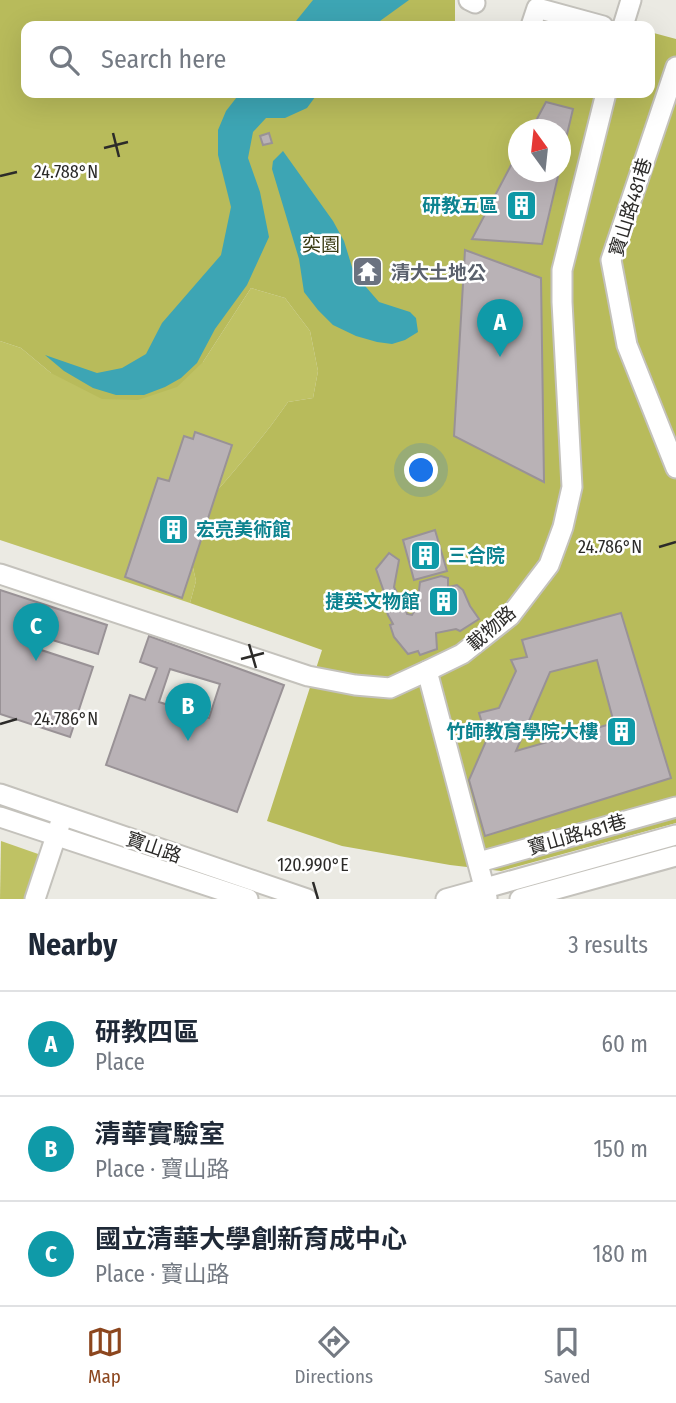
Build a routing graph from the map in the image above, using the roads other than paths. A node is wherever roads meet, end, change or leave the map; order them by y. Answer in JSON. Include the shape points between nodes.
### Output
{"nodes":[{"id":1,"x":631,"y":0,"type":"edge"},
{"id":2,"x":533,"y":21,"type":"edge"},
{"id":3,"x":585,"y":21,"type":"edge"},
{"id":4,"x":625,"y":21,"type":"edge"},
{"id":5,"x":676,"y":66,"type":"edge"},
{"id":6,"x":605,"y":98,"type":"edge"},
{"id":7,"x":676,"y":468,"type":"edge"},
{"id":8,"x":0,"y":575,"type":"edge"},
{"id":9,"x":427,"y":671,"type":"junction"},
{"id":10,"x":0,"y":794,"type":"edge"},
{"id":11,"x":676,"y":807,"type":"edge"},
{"id":12,"x":63,"y":816,"type":"junction"},
{"id":13,"x":0,"y":817,"type":"edge"},
{"id":14,"x":56,"y":835,"type":"junction"},
{"id":15,"x":676,"y":835,"type":"edge"},
{"id":16,"x":676,"y":856,"type":"edge"},
{"id":17,"x":479,"y":862,"type":"junction"},
{"id":18,"x":486,"y":893,"type":"edge"},
{"id":19,"x":35,"y":899,"type":"edge"},
{"id":20,"x":248,"y":899,"type":"edge"},
{"id":21,"x":307,"y":899,"type":"edge"},
{"id":22,"x":446,"y":899,"type":"edge"},
{"id":23,"x":520,"y":899,"type":"edge"}],
"edges":[{"from":1,"to":4,"type":"street"},
{"from":2,"to":3,"type":"street","via":[[537,8]]},
{"from":5,"to":7,"type":"street","name":"寶山路481巷","via":[[611,260],[627,345]]},
{"from":6,"to":9,"type":"street","name":"載物路","via":[[562,270],[572,487],[563,527],[549,565],[510,616],[462,654]]},
{"from":8,"to":9,"type":"street","name":"載物路","via":[[308,676],[390,688]]},
{"from":9,"to":17,"type":"street"},
{"from":10,"to":12,"type":"street","name":"寶山路"},
{"from":11,"to":17,"type":"street","name":"寶山路481巷"},
{"from":12,"to":14,"type":"street"},
{"from":12,"to":21,"type":"street","name":"寶山路"},
{"from":13,"to":14,"type":"street","name":"寶山路"},
{"from":14,"to":19,"type":"street"},
{"from":14,"to":20,"type":"street","name":"寶山路"},
{"from":15,"to":18,"type":"street"},
{"from":16,"to":23,"type":"street"},
{"from":17,"to":18,"type":"street"},
{"from":18,"to":22,"type":"street"}]}
